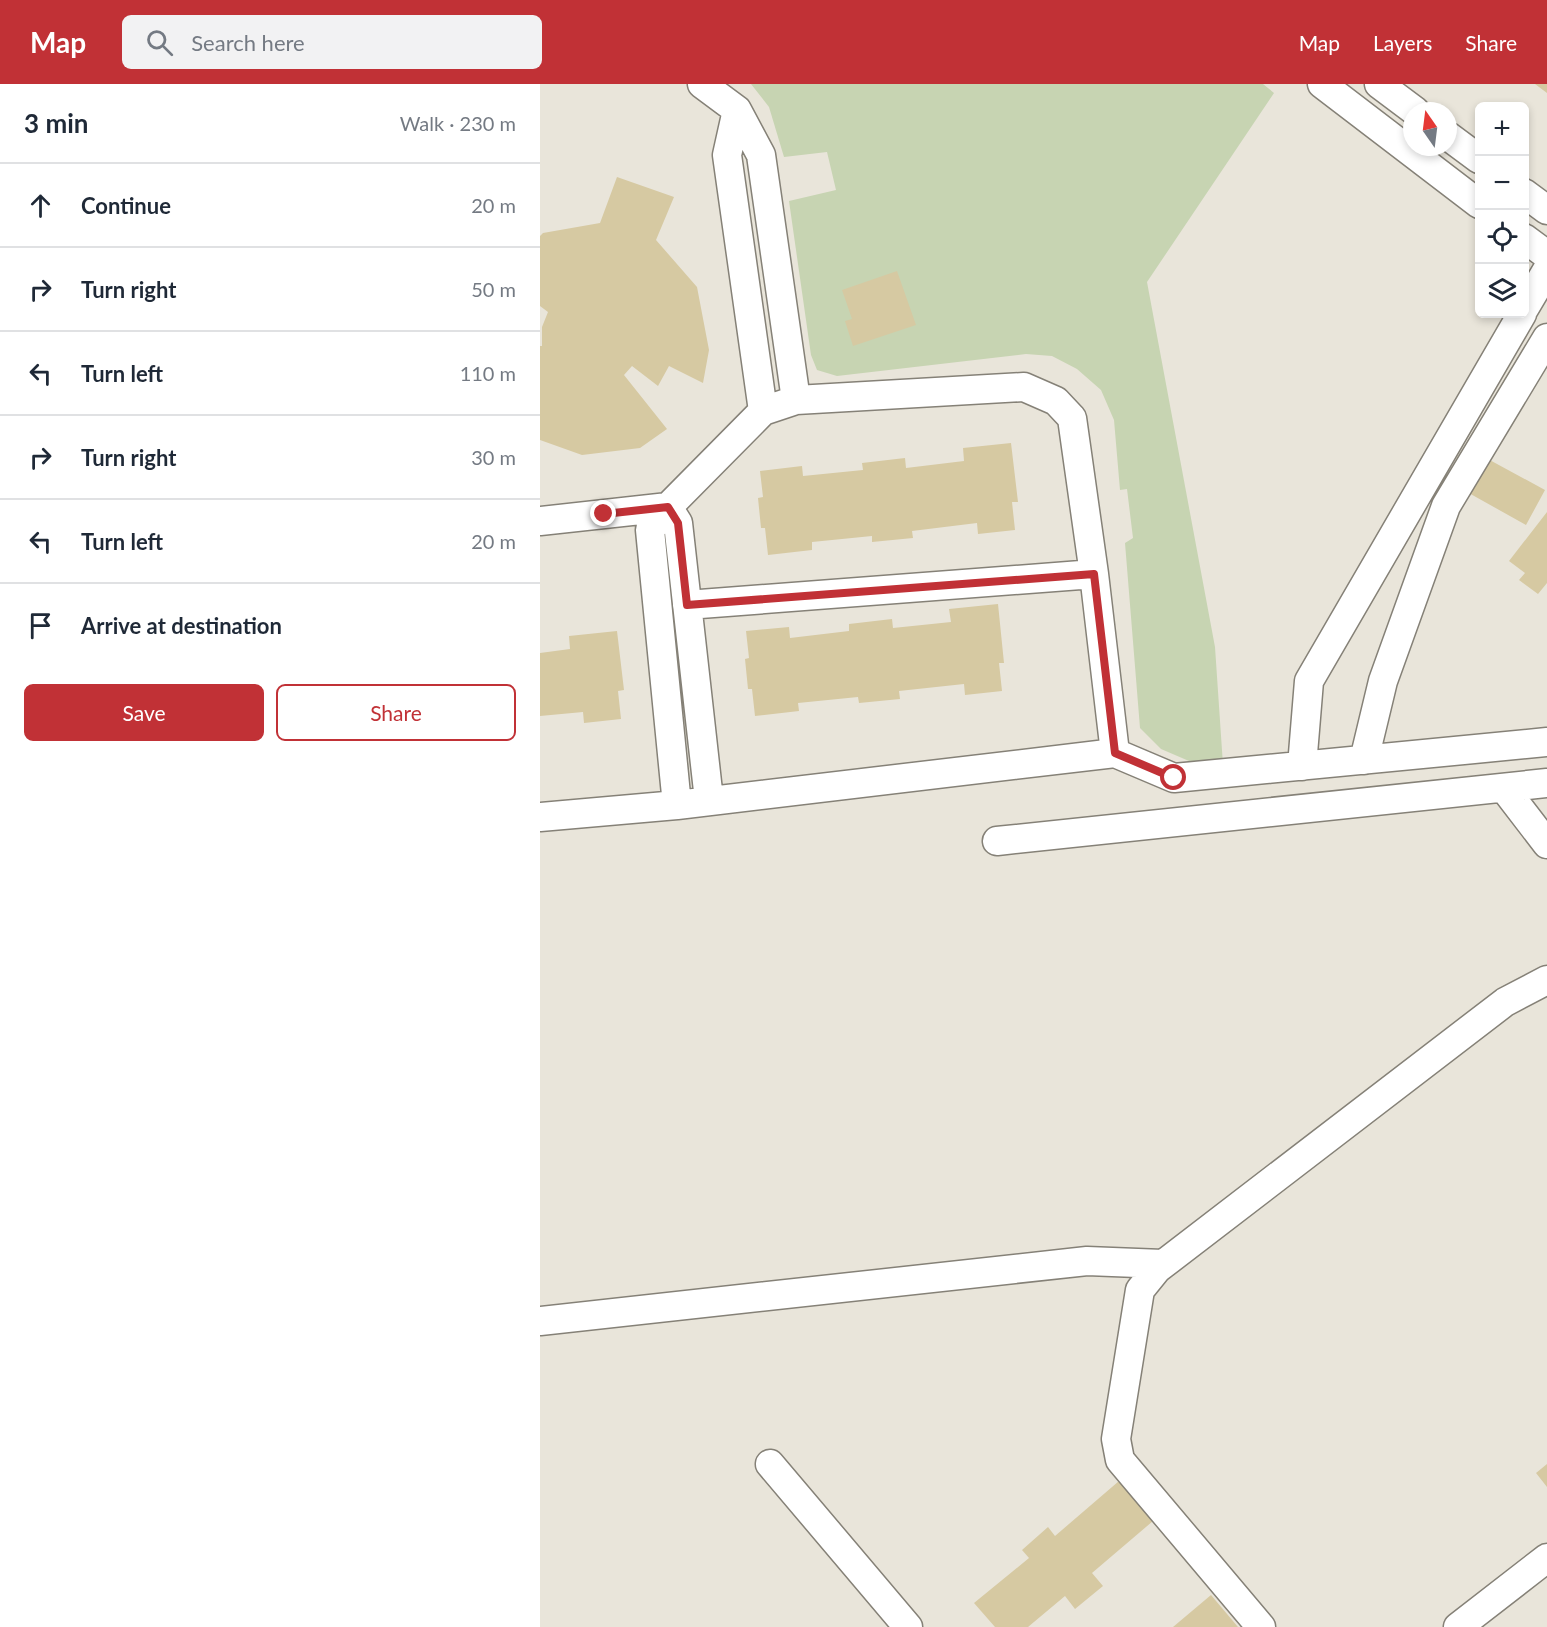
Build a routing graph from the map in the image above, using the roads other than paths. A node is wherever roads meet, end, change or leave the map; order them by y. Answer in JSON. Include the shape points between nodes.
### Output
{"nodes":[{"id":1,"x":702,"y":84,"type":"edge"},
{"id":2,"x":1322,"y":84,"type":"edge"},
{"id":3,"x":1379,"y":84,"type":"edge"},
{"id":4,"x":1403,"y":102,"type":"edge"},
{"id":5,"x":736,"y":110,"type":"junction"},
{"id":6,"x":1457,"y":143,"type":"edge"},
{"id":7,"x":1475,"y":156,"type":"edge"},
{"id":8,"x":1529,"y":197,"type":"edge"},
{"id":9,"x":1475,"y":201,"type":"edge"},
{"id":10,"x":1547,"y":210,"type":"edge"},
{"id":11,"x":1529,"y":242,"type":"edge"},
{"id":12,"x":1547,"y":255,"type":"edge"},
{"id":13,"x":1547,"y":270,"type":"edge"},
{"id":14,"x":1529,"y":301,"type":"edge"},
{"id":15,"x":1520,"y":318,"type":"edge"},
{"id":16,"x":1547,"y":338,"type":"edge"},
{"id":17,"x":796,"y":400,"type":"junction"},
{"id":18,"x":763,"y":411,"type":"junction"},
{"id":19,"x":668,"y":507,"type":"junction"},
{"id":20,"x":540,"y":521,"type":"edge"},
{"id":21,"x":1094,"y":574,"type":"junction"},
{"id":22,"x":687,"y":605,"type":"junction"},
{"id":23,"x":1547,"y":742,"type":"edge"},
{"id":24,"x":1115,"y":753,"type":"junction"},
{"id":25,"x":1364,"y":760,"type":"junction"},
{"id":26,"x":1302,"y":766,"type":"junction"},
{"id":27,"x":1547,"y":783,"type":"edge"},
{"id":28,"x":1504,"y":788,"type":"junction"},
{"id":29,"x":709,"y":800,"type":"junction"},
{"id":30,"x":677,"y":805,"type":"junction"},
{"id":31,"x":540,"y":817,"type":"edge"},
{"id":32,"x":997,"y":841,"type":"dead end"},
{"id":33,"x":1547,"y":844,"type":"edge"},
{"id":34,"x":1547,"y":980,"type":"edge"},
{"id":35,"x":1163,"y":1264,"type":"junction"},
{"id":36,"x":540,"y":1322,"type":"edge"},
{"id":37,"x":770,"y":1464,"type":"dead end"},
{"id":38,"x":1547,"y":1558,"type":"edge"},
{"id":39,"x":908,"y":1627,"type":"edge"},
{"id":40,"x":1261,"y":1627,"type":"edge"},
{"id":41,"x":1458,"y":1627,"type":"edge"}],
"edges":[{"from":1,"to":5,"type":"lane"},
{"from":2,"to":9,"type":"lane"},
{"from":3,"to":4,"type":"lane"},
{"from":5,"to":17,"type":"lane","via":[[761,155]]},
{"from":5,"to":18,"type":"lane","via":[[727,155]]},
{"from":6,"to":7,"type":"lane"},
{"from":8,"to":10,"type":"lane"},
{"from":11,"to":12,"type":"lane"},
{"from":13,"to":14,"type":"lane"},
{"from":15,"to":26,"type":"lane","via":[[1309,681]]},
{"from":16,"to":25,"type":"lane","via":[[1446,506],[1383,681]]},
{"from":17,"to":18,"type":"lane"},
{"from":17,"to":21,"type":"lane","via":[[1024,387],[1056,401],[1072,418]]},
{"from":18,"to":19,"type":"lane"},
{"from":19,"to":20,"type":"lane"},
{"from":19,"to":22,"type":"lane","via":[[678,523]]},
{"from":19,"to":30,"type":"lane","via":[[650,530]]},
{"from":21,"to":22,"type":"lane"},
{"from":21,"to":24,"type":"lane"},
{"from":22,"to":29,"type":"lane"},
{"from":23,"to":25,"type":"lane"},
{"from":24,"to":26,"type":"lane","via":[[1174,778]]},
{"from":24,"to":29,"type":"lane"},
{"from":25,"to":26,"type":"lane"},
{"from":27,"to":28,"type":"lane"},
{"from":28,"to":32,"type":"lane"},
{"from":28,"to":33,"type":"lane"},
{"from":29,"to":30,"type":"lane"},
{"from":30,"to":31,"type":"lane"},
{"from":34,"to":35,"type":"lane","via":[[1505,1002]]},
{"from":35,"to":36,"type":"lane","via":[[1087,1261]]},
{"from":35,"to":40,"type":"lane","via":[[1140,1290],[1116,1439],[1120,1460]]},
{"from":37,"to":39,"type":"lane"},
{"from":38,"to":41,"type":"lane"}]}
